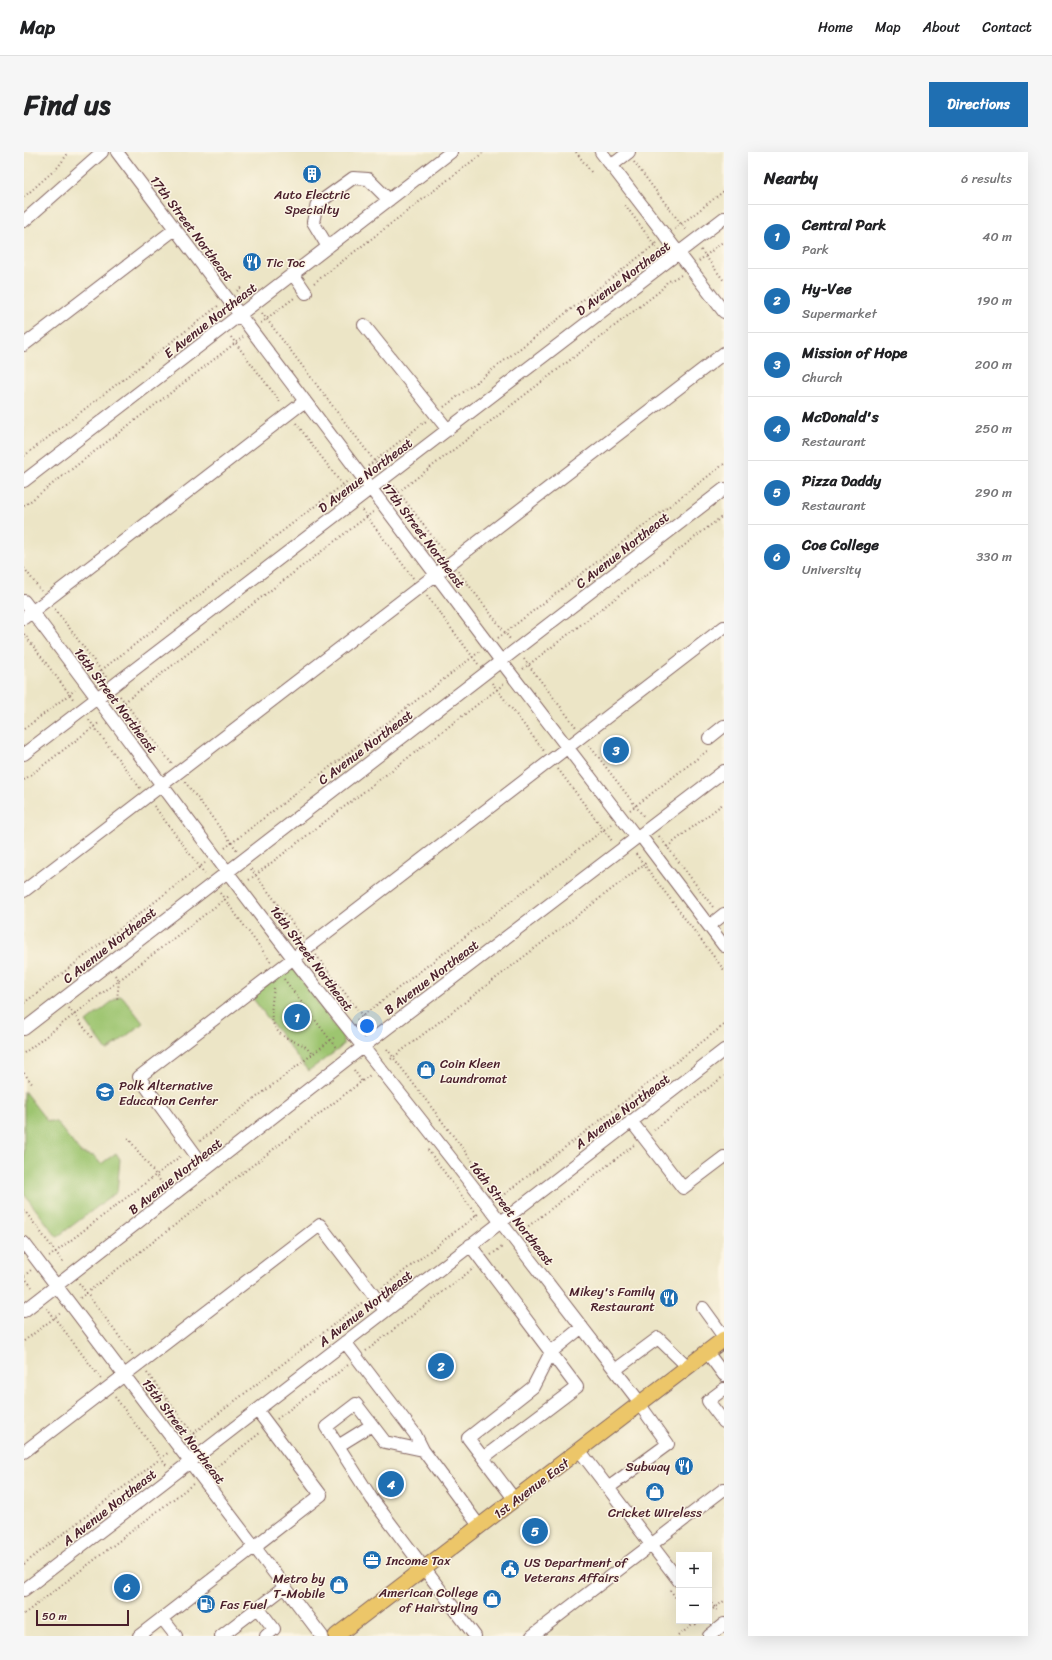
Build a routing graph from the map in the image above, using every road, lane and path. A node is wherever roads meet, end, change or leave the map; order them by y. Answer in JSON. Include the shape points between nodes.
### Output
{"nodes":[{"id":1,"x":69,"y":152,"type":"edge"},
{"id":2,"x":102,"y":152,"type":"edge"},
{"id":3,"x":117,"y":152,"type":"edge"},
{"id":4,"x":451,"y":152,"type":"edge"},
{"id":5,"x":484,"y":152,"type":"edge"},
{"id":6,"x":576,"y":152,"type":"edge"},
{"id":7,"x":601,"y":152,"type":"edge"},
{"id":8,"x":629,"y":153,"type":"edge"},
{"id":9,"x":611,"y":166,"type":"junction"},
{"id":10,"x":591,"y":172,"type":"dead end"},
{"id":11,"x":724,"y":191,"type":"edge"},
{"id":12,"x":24,"y":198,"type":"edge"},
{"id":13,"x":390,"y":200,"type":"junction"},
{"id":14,"x":625,"y":205,"type":"dead end"},
{"id":15,"x":724,"y":218,"type":"edge"},
{"id":16,"x":24,"y":221,"type":"edge"},
{"id":17,"x":681,"y":224,"type":"junction"},
{"id":18,"x":175,"y":229,"type":"junction"},
{"id":19,"x":672,"y":231,"type":"dead end"},
{"id":20,"x":688,"y":233,"type":"dead end"},
{"id":21,"x":658,"y":242,"type":"dead end"},
{"id":22,"x":724,"y":242,"type":"edge"},
{"id":23,"x":655,"y":245,"type":"junction"},
{"id":24,"x":328,"y":247,"type":"junction"},
{"id":25,"x":698,"y":248,"type":"dead end"},
{"id":26,"x":659,"y":251,"type":"dead end"},
{"id":27,"x":678,"y":254,"type":"junction"},
{"id":28,"x":705,"y":256,"type":"junction"},
{"id":29,"x":696,"y":263,"type":"dead end"},
{"id":30,"x":293,"y":274,"type":"junction"},
{"id":31,"x":675,"y":274,"type":"dead end"},
{"id":32,"x":682,"y":274,"type":"dead end"},
{"id":33,"x":678,"y":277,"type":"junction"},
{"id":34,"x":724,"y":281,"type":"edge"},
{"id":35,"x":243,"y":286,"type":"dead end"},
{"id":36,"x":305,"y":291,"type":"junction"},
{"id":37,"x":234,"y":293,"type":"dead end"},
{"id":38,"x":220,"y":305,"type":"dead end"},
{"id":39,"x":262,"y":312,"type":"dead end"},
{"id":40,"x":724,"y":312,"type":"edge"},
{"id":41,"x":240,"y":315,"type":"junction"},
{"id":42,"x":267,"y":319,"type":"junction"},
{"id":43,"x":259,"y":325,"type":"dead end"},
{"id":44,"x":364,"y":325,"type":"dead end"},
{"id":45,"x":244,"y":337,"type":"dead end"},
{"id":46,"x":24,"y":345,"type":"edge"},
{"id":47,"x":724,"y":353,"type":"edge"},
{"id":48,"x":305,"y":401,"type":"junction"},
{"id":49,"x":435,"y":414,"type":"junction"},
{"id":50,"x":448,"y":430,"type":"junction"},
{"id":51,"x":24,"y":456,"type":"edge"},
{"id":52,"x":374,"y":461,"type":"junction"},
{"id":53,"x":724,"y":464,"type":"edge"},
{"id":54,"x":379,"y":467,"type":"dead end"},
{"id":55,"x":365,"y":468,"type":"dead end"},
{"id":56,"x":351,"y":478,"type":"dead end"},
{"id":57,"x":24,"y":480,"type":"edge"},
{"id":58,"x":371,"y":488,"type":"junction"},
{"id":59,"x":724,"y":489,"type":"edge"},
{"id":60,"x":392,"y":497,"type":"dead end"},
{"id":61,"x":24,"y":506,"type":"edge"},
{"id":62,"x":373,"y":511,"type":"dead end"},
{"id":63,"x":724,"y":515,"type":"edge"},
{"id":64,"x":24,"y":568,"type":"edge"},
{"id":65,"x":435,"y":574,"type":"junction"},
{"id":66,"x":48,"y":600,"type":"junction"},
{"id":67,"x":24,"y":601,"type":"edge"},
{"id":68,"x":28,"y":615,"type":"edge"},
{"id":69,"x":724,"y":627,"type":"edge"},
{"id":70,"x":24,"y":634,"type":"edge"},
{"id":71,"x":498,"y":638,"type":"dead end"},
{"id":72,"x":480,"y":652,"type":"dead end"},
{"id":73,"x":501,"y":661,"type":"junction"},
{"id":74,"x":101,"y":670,"type":"junction"},
{"id":75,"x":522,"y":670,"type":"dead end"},
{"id":76,"x":95,"y":675,"type":"dead end"},
{"id":77,"x":107,"y":678,"type":"dead end"},
{"id":78,"x":504,"y":684,"type":"dead end"},
{"id":79,"x":75,"y":690,"type":"dead end"},
{"id":80,"x":70,"y":694,"type":"junction"},
{"id":81,"x":96,"y":698,"type":"junction"},
{"id":82,"x":75,"y":702,"type":"dead end"},
{"id":83,"x":118,"y":707,"type":"dead end"},
{"id":84,"x":100,"y":722,"type":"dead end"},
{"id":85,"x":723,"y":728,"type":"edge"},
{"id":86,"x":24,"y":729,"type":"edge"},
{"id":87,"x":710,"y":743,"type":"joint"},
{"id":88,"x":568,"y":747,"type":"junction"},
{"id":89,"x":24,"y":754,"type":"edge"},
{"id":90,"x":724,"y":770,"type":"edge"},
{"id":91,"x":24,"y":780,"type":"edge"},
{"id":92,"x":162,"y":785,"type":"junction"},
{"id":93,"x":724,"y":802,"type":"edge"},
{"id":94,"x":629,"y":811,"type":"dead end"},
{"id":95,"x":611,"y":824,"type":"dead end"},
{"id":96,"x":659,"y":836,"type":"dead end"},
{"id":97,"x":639,"y":837,"type":"junction"},
{"id":98,"x":667,"y":847,"type":"junction"},
{"id":99,"x":225,"y":848,"type":"dead end"},
{"id":100,"x":663,"y":850,"type":"dead end"},
{"id":101,"x":636,"y":854,"type":"dead end"},
{"id":102,"x":206,"y":862,"type":"dead end"},
{"id":103,"x":644,"y":864,"type":"junction"},
{"id":104,"x":228,"y":871,"type":"junction"},
{"id":105,"x":249,"y":880,"type":"dead end"},
{"id":106,"x":24,"y":891,"type":"edge"},
{"id":107,"x":218,"y":891,"type":"dead end"},
{"id":108,"x":230,"y":895,"type":"dead end"},
{"id":109,"x":224,"y":899,"type":"junction"},
{"id":110,"x":722,"y":916,"type":"edge"},
{"id":111,"x":709,"y":926,"type":"junction"},
{"id":112,"x":724,"y":946,"type":"edge"},
{"id":113,"x":294,"y":957,"type":"junction"},
{"id":114,"x":107,"y":964,"type":"junction"},
{"id":115,"x":724,"y":970,"type":"edge"},
{"id":116,"x":280,"y":976,"type":"junction"},
{"id":117,"x":119,"y":980,"type":"junction"},
{"id":118,"x":276,"y":985,"type":"dead end"},
{"id":119,"x":62,"y":1000,"type":"junction"},
{"id":120,"x":117,"y":1000,"type":"dead end"},
{"id":121,"x":24,"y":1003,"type":"edge"},
{"id":122,"x":74,"y":1015,"type":"junction"},
{"id":123,"x":356,"y":1021,"type":"dead end"},
{"id":124,"x":724,"y":1025,"type":"edge"},
{"id":125,"x":24,"y":1029,"type":"edge"},
{"id":126,"x":93,"y":1039,"type":"dead end"},
{"id":127,"x":364,"y":1047,"type":"junction"},
{"id":128,"x":387,"y":1049,"type":"dead end"},
{"id":129,"x":337,"y":1050,"type":"dead end"},
{"id":130,"x":724,"y":1050,"type":"edge"},
{"id":131,"x":24,"y":1053,"type":"edge"},
{"id":132,"x":311,"y":1053,"type":"dead end"},
{"id":133,"x":392,"y":1058,"type":"junction"},
{"id":134,"x":354,"y":1070,"type":"dead end"},
{"id":135,"x":24,"y":1073,"type":"edge"},
{"id":136,"x":372,"y":1073,"type":"dead end"},
{"id":137,"x":724,"y":1076,"type":"edge"},
{"id":138,"x":362,"y":1082,"type":"junction"},
{"id":139,"x":33,"y":1085,"type":"dead end"},
{"id":140,"x":631,"y":1121,"type":"junction"},
{"id":141,"x":128,"y":1138,"type":"dead end"},
{"id":142,"x":644,"y":1138,"type":"junction"},
{"id":143,"x":723,"y":1161,"type":"edge"},
{"id":144,"x":206,"y":1169,"type":"junction"},
{"id":145,"x":172,"y":1196,"type":"junction"},
{"id":146,"x":499,"y":1198,"type":"junction"},
{"id":147,"x":502,"y":1200,"type":"dead end"},
{"id":148,"x":24,"y":1210,"type":"edge"},
{"id":149,"x":478,"y":1214,"type":"dead end"},
{"id":150,"x":475,"y":1216,"type":"junction"},
{"id":151,"x":478,"y":1220,"type":"dead end"},
{"id":152,"x":501,"y":1221,"type":"junction"},
{"id":153,"x":522,"y":1227,"type":"dead end"},
{"id":154,"x":24,"y":1243,"type":"edge"},
{"id":155,"x":470,"y":1245,"type":"junction"},
{"id":156,"x":497,"y":1245,"type":"dead end"},
{"id":157,"x":500,"y":1248,"type":"dead end"},
{"id":158,"x":64,"y":1263,"type":"dead end"},
{"id":159,"x":32,"y":1270,"type":"dead end"},
{"id":160,"x":24,"y":1276,"type":"edge"},
{"id":161,"x":56,"y":1286,"type":"junction"},
{"id":162,"x":32,"y":1287,"type":"dead end"},
{"id":163,"x":373,"y":1294,"type":"junction"},
{"id":164,"x":78,"y":1300,"type":"dead end"},
{"id":165,"x":703,"y":1308,"type":"dead end"},
{"id":166,"x":385,"y":1310,"type":"junction"},
{"id":167,"x":24,"y":1311,"type":"edge"},
{"id":168,"x":63,"y":1311,"type":"dead end"},
{"id":169,"x":582,"y":1327,"type":"junction"},
{"id":170,"x":724,"y":1338,"type":"edge"},
{"id":171,"x":24,"y":1341,"type":"edge"},
{"id":172,"x":345,"y":1342,"type":"junction"},
{"id":173,"x":550,"y":1352,"type":"junction"},
{"id":174,"x":707,"y":1352,"type":"junction"},
{"id":175,"x":688,"y":1367,"type":"junction"},
{"id":176,"x":615,"y":1370,"type":"junction"},
{"id":177,"x":124,"y":1375,"type":"junction"},
{"id":178,"x":724,"y":1375,"type":"edge"},
{"id":179,"x":724,"y":1390,"type":"edge"},
{"id":180,"x":640,"y":1405,"type":"junction"},
{"id":181,"x":257,"y":1410,"type":"junction"},
{"id":182,"x":724,"y":1422,"type":"edge"},
{"id":183,"x":372,"y":1425,"type":"junction"},
{"id":184,"x":184,"y":1440,"type":"dead end"},
{"id":185,"x":338,"y":1446,"type":"junction"},
{"id":186,"x":423,"y":1450,"type":"junction"},
{"id":187,"x":580,"y":1451,"type":"junction"},
{"id":188,"x":24,"y":1452,"type":"edge"},
{"id":189,"x":170,"y":1452,"type":"dead end"},
{"id":190,"x":483,"y":1458,"type":"junction"},
{"id":191,"x":190,"y":1462,"type":"junction"},
{"id":192,"x":194,"y":1484,"type":"dead end"},
{"id":193,"x":608,"y":1488,"type":"junction"},
{"id":194,"x":724,"y":1489,"type":"edge"},
{"id":195,"x":515,"y":1500,"type":"junction"},
{"id":196,"x":480,"y":1527,"type":"junction"},
{"id":197,"x":651,"y":1545,"type":"junction"},
{"id":198,"x":254,"y":1548,"type":"junction"},
{"id":199,"x":24,"y":1564,"type":"edge"},
{"id":200,"x":424,"y":1569,"type":"junction"},
{"id":201,"x":676,"y":1577,"type":"edge"},
{"id":202,"x":284,"y":1587,"type":"junction"},
{"id":203,"x":24,"y":1590,"type":"edge"},
{"id":204,"x":724,"y":1601,"type":"edge"},
{"id":205,"x":258,"y":1608,"type":"junction"},
{"id":206,"x":712,"y":1609,"type":"edge"},
{"id":207,"x":24,"y":1614,"type":"edge"},
{"id":208,"x":162,"y":1618,"type":"junction"},
{"id":209,"x":716,"y":1622,"type":"edge"},
{"id":210,"x":693,"y":1624,"type":"edge"},
{"id":211,"x":139,"y":1636,"type":"edge"},
{"id":212,"x":176,"y":1636,"type":"edge"},
{"id":213,"x":221,"y":1636,"type":"edge"},
{"id":214,"x":266,"y":1636,"type":"edge"},
{"id":215,"x":322,"y":1636,"type":"edge"},
{"id":216,"x":336,"y":1636,"type":"edge"},
{"id":217,"x":475,"y":1636,"type":"edge"},
{"id":218,"x":532,"y":1636,"type":"edge"},
{"id":219,"x":678,"y":1636,"type":"edge"}],
"edges":[{"from":1,"to":12,"type":"path","via":[[58,167]]},
{"from":2,"to":16,"type":"street"},
{"from":3,"to":18,"type":"street","name":"17th Street Northeast"},
{"from":4,"to":13,"type":"street","name":"E Avenue Northeast"},
{"from":5,"to":36,"type":"path"},
{"from":6,"to":10,"type":"path"},
{"from":7,"to":9,"type":"street"},
{"from":8,"to":9,"type":"street"},
{"from":8,"to":17,"type":"path"},
{"from":9,"to":27,"type":"street"},
{"from":11,"to":17,"type":"path"},
{"from":13,"to":24,"type":"street","name":"E Avenue Northeast"},
{"from":13,"to":24,"type":"street","via":[[368,179],[353,178],[316,204],[313,222]]},
{"from":14,"to":23,"type":"path"},
{"from":15,"to":27,"type":"street","name":"D Avenue Northeast"},
{"from":17,"to":19,"type":"path"},
{"from":17,"to":20,"type":"path"},
{"from":18,"to":41,"type":"street","name":"17th Street Northeast"},
{"from":18,"to":46,"type":"street"},
{"from":21,"to":23,"type":"path"},
{"from":22,"to":28,"type":"path"},
{"from":23,"to":26,"type":"path"},
{"from":23,"to":49,"type":"path"},
{"from":24,"to":30,"type":"street","name":"E Avenue Northeast"},
{"from":25,"to":28,"type":"path"},
{"from":27,"to":40,"type":"street"},
{"from":27,"to":50,"type":"street","name":"D Avenue Northeast"},
{"from":28,"to":29,"type":"path"},
{"from":28,"to":34,"type":"path"},
{"from":30,"to":36,"type":"street"},
{"from":30,"to":41,"type":"street","name":"E Avenue Northeast"},
{"from":31,"to":33,"type":"path"},
{"from":32,"to":33,"type":"path"},
{"from":33,"to":60,"type":"path","via":[[667,282],[660,291]]},
{"from":35,"to":37,"type":"path"},
{"from":36,"to":42,"type":"path"},
{"from":38,"to":51,"type":"path"},
{"from":39,"to":42,"type":"path"},
{"from":41,"to":48,"type":"street","name":"17th Street Northeast"},
{"from":41,"to":57,"type":"street","name":"E Avenue Northeast"},
{"from":42,"to":43,"type":"path"},
{"from":42,"to":52,"type":"path"},
{"from":44,"to":49,"type":"street"},
{"from":45,"to":61,"type":"path"},
{"from":47,"to":65,"type":"street"},
{"from":48,"to":58,"type":"street","name":"17th Street Northeast"},
{"from":48,"to":66,"type":"street"},
{"from":49,"to":50,"type":"street"},
{"from":49,"to":52,"type":"path"},
{"from":50,"to":58,"type":"street","name":"D Avenue Northeast"},
{"from":52,"to":54,"type":"path"},
{"from":52,"to":55,"type":"path"},
{"from":53,"to":71,"type":"path"},
{"from":56,"to":74,"type":"path"},
{"from":58,"to":65,"type":"street","name":"17th Street Northeast"},
{"from":58,"to":81,"type":"street","name":"D Avenue Northeast"},
{"from":59,"to":73,"type":"street","name":"C Avenue Northeast"},
{"from":62,"to":83,"type":"path"},
{"from":63,"to":75,"type":"path"},
{"from":64,"to":66,"type":"path"},
{"from":65,"to":73,"type":"street","name":"17th Street Northeast"},
{"from":65,"to":92,"type":"street"},
{"from":66,"to":68,"type":"street"},
{"from":66,"to":74,"type":"path"},
{"from":67,"to":68,"type":"street","name":"16th Street Northeast"},
{"from":68,"to":81,"type":"street","name":"16th Street Northeast"},
{"from":69,"to":88,"type":"street"},
{"from":70,"to":80,"type":"path"},
{"from":72,"to":99,"type":"path"},
{"from":73,"to":88,"type":"street","name":"17th Street Northeast"},
{"from":73,"to":104,"type":"street","name":"C Avenue Northeast"},
{"from":74,"to":76,"type":"path"},
{"from":74,"to":77,"type":"path"},
{"from":78,"to":105,"type":"path"},
{"from":79,"to":80,"type":"path"},
{"from":80,"to":82,"type":"path"},
{"from":80,"to":86,"type":"path"},
{"from":81,"to":89,"type":"street","name":"D Avenue Northeast"},
{"from":81,"to":92,"type":"street","name":"16th Street Northeast"},
{"from":84,"to":91,"type":"path"},
{"from":85,"to":87,"type":"street"},
{"from":87,"to":94,"type":"path"},
{"from":88,"to":97,"type":"street","name":"17th Street Northeast"},
{"from":88,"to":113,"type":"street"},
{"from":90,"to":97,"type":"street","name":"B Avenue Northeast"},
{"from":92,"to":104,"type":"street","name":"16th Street Northeast"},
{"from":92,"to":106,"type":"street"},
{"from":93,"to":98,"type":"path"},
{"from":95,"to":123,"type":"path"},
{"from":96,"to":98,"type":"path"},
{"from":97,"to":111,"type":"street","name":"17th Street Northeast"},
{"from":97,"to":127,"type":"street","name":"B Avenue Northeast"},
{"from":98,"to":100,"type":"path"},
{"from":98,"to":110,"type":"path"},
{"from":101,"to":103,"type":"path"},
{"from":102,"to":121,"type":"path"},
{"from":103,"to":115,"type":"path"},
{"from":103,"to":133,"type":"path"},
{"from":104,"to":113,"type":"street","name":"16th Street Northeast"},
{"from":104,"to":114,"type":"street","name":"C Avenue Northeast"},
{"from":107,"to":109,"type":"path"},
{"from":108,"to":109,"type":"path"},
{"from":109,"to":116,"type":"path"},
{"from":109,"to":117,"type":"path"},
{"from":110,"to":111,"type":"street"},
{"from":111,"to":112,"type":"street","name":"17th Street Northeast"},
{"from":113,"to":116,"type":"street"},
{"from":113,"to":127,"type":"street","name":"16th Street Northeast"},
{"from":114,"to":117,"type":"path"},
{"from":114,"to":119,"type":"street","name":"C Avenue Northeast"},
{"from":116,"to":129,"type":"path"},
{"from":116,"to":144,"type":"street","via":[[139,1077]]},
{"from":117,"to":120,"type":"path"},
{"from":117,"to":122,"type":"path"},
{"from":118,"to":132,"type":"path","via":[[271,1021],[282,1036],[305,1044]]},
{"from":119,"to":122,"type":"path"},
{"from":119,"to":125,"type":"street","name":"C Avenue Northeast"},
{"from":122,"to":126,"type":"path"},
{"from":122,"to":131,"type":"path"},
{"from":124,"to":146,"type":"path"},
{"from":127,"to":144,"type":"street","name":"B Avenue Northeast"},
{"from":127,"to":152,"type":"street","name":"16th Street Northeast"},
{"from":128,"to":133,"type":"path"},
{"from":130,"to":140,"type":"street","name":"A Avenue Northeast"},
{"from":133,"to":146,"type":"path"},
{"from":134,"to":138,"type":"path"},
{"from":135,"to":139,"type":"path"},
{"from":136,"to":138,"type":"path"},
{"from":137,"to":142,"type":"path"},
{"from":138,"to":164,"type":"path"},
{"from":140,"to":142,"type":"street"},
{"from":140,"to":152,"type":"street","name":"A Avenue Northeast"},
{"from":141,"to":145,"type":"path"},
{"from":142,"to":143,"type":"street","via":[[683,1188]]},
{"from":142,"to":153,"type":"path","via":[[523,1230]]},
{"from":144,"to":145,"type":"street","name":"B Avenue Northeast"},
{"from":145,"to":161,"type":"street","name":"B Avenue Northeast"},
{"from":146,"to":147,"type":"path"},
{"from":148,"to":158,"type":"path"},
{"from":149,"to":150,"type":"path"},
{"from":150,"to":151,"type":"path"},
{"from":150,"to":163,"type":"path"},
{"from":152,"to":155,"type":"street","name":"A Avenue Northeast"},
{"from":152,"to":169,"type":"street","name":"16th Street Northeast"},
{"from":154,"to":161,"type":"street","name":"15th Street Northeast"},
{"from":155,"to":166,"type":"street","name":"A Avenue Northeast"},
{"from":155,"to":173,"type":"street"},
{"from":156,"to":157,"type":"path"},
{"from":159,"to":160,"type":"path"},
{"from":160,"to":162,"type":"path"},
{"from":161,"to":167,"type":"street","name":"B Avenue Northeast"},
{"from":161,"to":177,"type":"street","name":"15th Street Northeast"},
{"from":163,"to":166,"type":"street"},
{"from":163,"to":177,"type":"street","via":[[320,1225]]},
{"from":163,"to":184,"type":"path"},
{"from":165,"to":170,"type":"street"},
{"from":166,"to":172,"type":"street","name":"A Avenue Northeast"},
{"from":168,"to":171,"type":"path"},
{"from":169,"to":173,"type":"street"},
{"from":169,"to":176,"type":"street","name":"16th Street Northeast"},
{"from":170,"to":174,"type":"main road","name":"1st Avenue East"},
{"from":172,"to":181,"type":"street","name":"A Avenue Northeast"},
{"from":172,"to":186,"type":"street","via":[[415,1434]]},
{"from":173,"to":190,"type":"street","via":[[533,1387],[468,1438]]},
{"from":173,"to":190,"type":"street","via":[[577,1387]]},
{"from":174,"to":175,"type":"main road","name":"1st Avenue East"},
{"from":174,"to":178,"type":"street"},
{"from":175,"to":176,"type":"street","via":[[658,1338]]},
{"from":175,"to":180,"type":"main road","name":"1st Avenue East"},
{"from":176,"to":180,"type":"street","name":"16th Street Northeast"},
{"from":177,"to":188,"type":"street"},
{"from":177,"to":191,"type":"street","name":"15th Street Northeast"},
{"from":179,"to":182,"type":"street","via":[[708,1401]]},
{"from":180,"to":187,"type":"main road","name":"1st Avenue East"},
{"from":180,"to":193,"type":"street","name":"16th Street Northeast","via":[[668,1444]]},
{"from":181,"to":191,"type":"street","name":"A Avenue Northeast"},
{"from":181,"to":198,"type":"street","via":[[321,1495]]},
{"from":183,"to":185,"type":"street"},
{"from":183,"to":185,"type":"street","via":[[356,1404],[326,1427]]},
{"from":183,"to":186,"type":"street","via":[[385,1442]]},
{"from":185,"to":200,"type":"street","via":[[372,1499]]},
{"from":186,"to":196,"type":"street"},
{"from":187,"to":193,"type":"street"},
{"from":187,"to":195,"type":"main road","name":"1st Avenue East"},
{"from":189,"to":199,"type":"path"},
{"from":190,"to":195,"type":"street"},
{"from":191,"to":198,"type":"street","name":"15th Street Northeast"},
{"from":191,"to":203,"type":"street","name":"A Avenue Northeast"},
{"from":192,"to":207,"type":"path"},
{"from":193,"to":197,"type":"street"},
{"from":194,"to":197,"type":"street"},
{"from":195,"to":196,"type":"main road","name":"1st Avenue East"},
{"from":196,"to":200,"type":"main road","name":"1st Avenue East"},
{"from":197,"to":201,"type":"street"},
{"from":197,"to":218,"type":"street","via":[[569,1612]]},
{"from":198,"to":202,"type":"street","name":"15th Street Northeast"},
{"from":198,"to":208,"type":"street"},
{"from":200,"to":216,"type":"main road","name":"1st Avenue East"},
{"from":200,"to":217,"type":"street"},
{"from":202,"to":205,"type":"street"},
{"from":202,"to":215,"type":"street","name":"15th Street Northeast"},
{"from":204,"to":209,"type":"path"},
{"from":205,"to":213,"type":"street"},
{"from":205,"to":214,"type":"street","via":[[274,1629]]},
{"from":206,"to":209,"type":"path"},
{"from":208,"to":211,"type":"street"},
{"from":208,"to":212,"type":"street"},
{"from":210,"to":219,"type":"path"}]}
